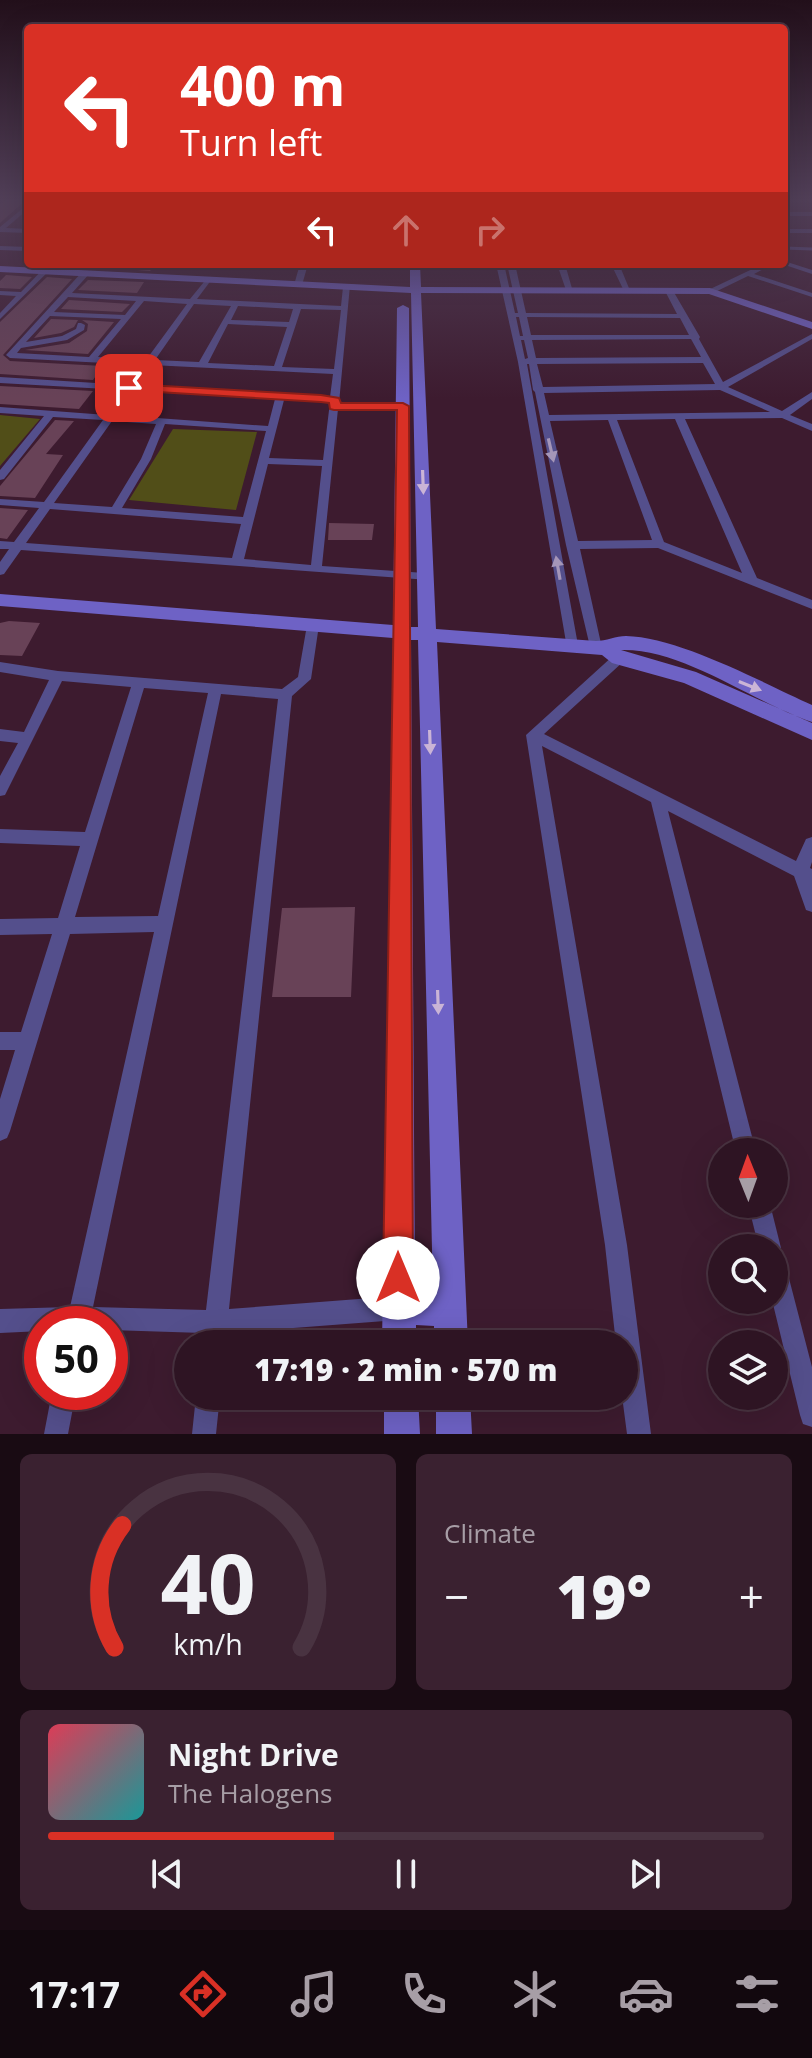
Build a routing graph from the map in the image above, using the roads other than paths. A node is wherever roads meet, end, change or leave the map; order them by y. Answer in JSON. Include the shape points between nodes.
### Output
{"nodes":[{"id":1,"x":790,"y":265,"type":"edge"},
{"id":2,"x":24,"y":268,"type":"edge"},
{"id":3,"x":47,"y":268,"type":"edge"},
{"id":4,"x":54,"y":268,"type":"edge"},
{"id":5,"x":303,"y":268,"type":"edge"},
{"id":6,"x":404,"y":268,"type":"edge"},
{"id":7,"x":414,"y":268,"type":"edge"},
{"id":8,"x":502,"y":268,"type":"edge"},
{"id":9,"x":511,"y":268,"type":"edge"},
{"id":10,"x":562,"y":268,"type":"edge"},
{"id":11,"x":617,"y":268,"type":"edge"},
{"id":12,"x":761,"y":268,"type":"edge"},
{"id":13,"x":0,"y":269,"type":"edge"},
{"id":14,"x":812,"y":272,"type":"edge"},
{"id":15,"x":86,"y":273,"type":"junction"},
{"id":16,"x":748,"y":274,"type":"junction"},
{"id":17,"x":208,"y":279,"type":"junction"},
{"id":18,"x":298,"y":285,"type":"junction"},
{"id":19,"x":347,"y":287,"type":"junction"},
{"id":20,"x":409,"y":290,"type":"junction"},
{"id":21,"x":570,"y":290,"type":"junction"},
{"id":22,"x":512,"y":291,"type":"junction"},
{"id":23,"x":628,"y":291,"type":"junction"},
{"id":24,"x":669,"y":291,"type":"junction"},
{"id":25,"x":710,"y":291,"type":"junction"},
{"id":26,"x":0,"y":293,"type":"edge"},
{"id":27,"x":22,"y":294,"type":"junction"},
{"id":28,"x":66,"y":295,"type":"junction"},
{"id":29,"x":812,"y":295,"type":"edge"},
{"id":30,"x":143,"y":298,"type":"junction"},
{"id":31,"x":193,"y":300,"type":"junction"},
{"id":32,"x":236,"y":303,"type":"junction"},
{"id":33,"x":298,"y":307,"type":"junction"},
{"id":34,"x":345,"y":308,"type":"junction"},
{"id":35,"x":48,"y":314,"type":"junction"},
{"id":36,"x":517,"y":315,"type":"junction"},
{"id":37,"x":683,"y":316,"type":"junction"},
{"id":38,"x":0,"y":317,"type":"edge"},
{"id":39,"x":127,"y":317,"type":"junction"},
{"id":40,"x":226,"y":322,"type":"junction"},
{"id":41,"x":81,"y":325,"type":"dead end"},
{"id":42,"x":292,"y":325,"type":"junction"},
{"id":43,"x":812,"y":326,"type":"edge"},
{"id":44,"x":812,"y":336,"type":"edge"},
{"id":45,"x":696,"y":337,"type":"junction"},
{"id":46,"x":522,"y":338,"type":"junction"},
{"id":47,"x":19,"y":346,"type":"junction"},
{"id":48,"x":5,"y":354,"type":"edge"},
{"id":49,"x":91,"y":360,"type":"junction"},
{"id":50,"x":708,"y":360,"type":"junction"},
{"id":51,"x":527,"y":362,"type":"junction"},
{"id":52,"x":148,"y":363,"type":"junction"},
{"id":53,"x":202,"y":365,"type":"junction"},
{"id":54,"x":277,"y":369,"type":"junction"},
{"id":55,"x":338,"y":372,"type":"junction"},
{"id":56,"x":0,"y":380,"type":"edge"},
{"id":57,"x":721,"y":387,"type":"junction"},
{"id":58,"x":129,"y":388,"type":"junction"},
{"id":59,"x":537,"y":390,"type":"junction"},
{"id":60,"x":812,"y":395,"type":"edge"},
{"id":61,"x":280,"y":397,"type":"junction"},
{"id":62,"x":335,"y":403,"type":"junction"},
{"id":63,"x":403,"y":406,"type":"junction"},
{"id":64,"x":0,"y":410,"type":"edge"},
{"id":65,"x":50,"y":414,"type":"junction"},
{"id":66,"x":783,"y":415,"type":"junction"},
{"id":67,"x":109,"y":417,"type":"junction"},
{"id":68,"x":679,"y":417,"type":"junction"},
{"id":69,"x":544,"y":418,"type":"junction"},
{"id":70,"x":612,"y":418,"type":"junction"},
{"id":71,"x":161,"y":422,"type":"junction"},
{"id":72,"x":812,"y":428,"type":"edge"},
{"id":73,"x":272,"y":429,"type":"junction"},
{"id":74,"x":263,"y":461,"type":"junction"},
{"id":75,"x":328,"y":463,"type":"junction"},
{"id":76,"x":0,"y":477,"type":"edge"},
{"id":77,"x":0,"y":502,"type":"edge"},
{"id":78,"x":47,"y":506,"type":"junction"},
{"id":79,"x":115,"y":511,"type":"junction"},
{"id":80,"x":248,"y":521,"type":"junction"},
{"id":81,"x":659,"y":544,"type":"junction"},
{"id":82,"x":0,"y":545,"type":"edge"},
{"id":83,"x":572,"y":545,"type":"junction"},
{"id":84,"x":19,"y":546,"type":"junction"},
{"id":85,"x":237,"y":562,"type":"junction"},
{"id":86,"x":316,"y":569,"type":"junction"},
{"id":87,"x":0,"y":571,"type":"edge"},
{"id":88,"x":414,"y":576,"type":"junction"},
{"id":89,"x":752,"y":581,"type":"junction"},
{"id":90,"x":0,"y":600,"type":"edge"},
{"id":91,"x":812,"y":605,"type":"edge"},
{"id":92,"x":313,"y":625,"type":"junction"},
{"id":93,"x":402,"y":632,"type":"junction"},
{"id":94,"x":426,"y":635,"type":"junction"},
{"id":95,"x":572,"y":645,"type":"junction"},
{"id":96,"x":607,"y":652,"type":"junction"},
{"id":97,"x":0,"y":667,"type":"edge"},
{"id":98,"x":58,"y":676,"type":"junction"},
{"id":99,"x":139,"y":682,"type":"junction"},
{"id":100,"x":216,"y":688,"type":"junction"},
{"id":101,"x":285,"y":694,"type":"junction"},
{"id":102,"x":812,"y":714,"type":"edge"},
{"id":103,"x":812,"y":732,"type":"edge"},
{"id":104,"x":0,"y":735,"type":"edge"},
{"id":105,"x":533,"y":735,"type":"junction"},
{"id":106,"x":28,"y":738,"type":"junction"},
{"id":107,"x":0,"y":790,"type":"edge"},
{"id":108,"x":657,"y":797,"type":"junction"},
{"id":109,"x":0,"y":836,"type":"edge"},
{"id":110,"x":90,"y":839,"type":"junction"},
{"id":111,"x":812,"y":844,"type":"edge"},
{"id":112,"x":806,"y":874,"type":"edge"},
{"id":113,"x":812,"y":904,"type":"edge"},
{"id":114,"x":165,"y":924,"type":"junction"},
{"id":115,"x":0,"y":927,"type":"edge"},
{"id":116,"x":62,"y":927,"type":"junction"},
{"id":117,"x":0,"y":1041,"type":"edge"},
{"id":118,"x":28,"y":1041,"type":"junction"},
{"id":119,"x":0,"y":1131,"type":"edge"},
{"id":120,"x":742,"y":1138,"type":"edge"},
{"id":121,"x":82,"y":1306,"type":"edge"},
{"id":122,"x":398,"y":1308,"type":"junction"},
{"id":123,"x":449,"y":1310,"type":"junction"},
{"id":124,"x":787,"y":1314,"type":"edge"},
{"id":125,"x":0,"y":1321,"type":"edge"},
{"id":126,"x":24,"y":1321,"type":"edge"},
{"id":127,"x":128,"y":1325,"type":"edge"},
{"id":128,"x":181,"y":1330,"type":"edge"},
{"id":129,"x":215,"y":1330,"type":"edge"},
{"id":130,"x":237,"y":1330,"type":"edge"},
{"id":131,"x":399,"y":1330,"type":"edge"},
{"id":132,"x":450,"y":1330,"type":"edge"},
{"id":133,"x":61,"y":1410,"type":"edge"},
{"id":134,"x":207,"y":1410,"type":"edge"},
{"id":135,"x":401,"y":1410,"type":"edge"},
{"id":136,"x":453,"y":1410,"type":"edge"},
{"id":137,"x":812,"y":1415,"type":"edge"},
{"id":138,"x":56,"y":1434,"type":"edge"},
{"id":139,"x":204,"y":1434,"type":"edge"},
{"id":140,"x":402,"y":1434,"type":"edge"},
{"id":141,"x":454,"y":1434,"type":"edge"},
{"id":142,"x":639,"y":1434,"type":"edge"}],
"edges":[{"from":1,"to":14,"type":"street"},
{"from":2,"to":13,"type":"main road"},
{"from":3,"to":27,"type":"street"},
{"from":4,"to":15,"type":"main road"},
{"from":5,"to":18,"type":"street"},
{"from":6,"to":20,"type":"main road"},
{"from":7,"to":20,"type":"main road"},
{"from":8,"to":22,"type":"street"},
{"from":9,"to":22,"type":"street"},
{"from":10,"to":21,"type":"street"},
{"from":11,"to":23,"type":"street"},
{"from":12,"to":16,"type":"street"},
{"from":15,"to":17,"type":"main road"},
{"from":15,"to":28,"type":"street"},
{"from":16,"to":25,"type":"street"},
{"from":16,"to":29,"type":"street"},
{"from":17,"to":18,"type":"main road"},
{"from":17,"to":31,"type":"street"},
{"from":18,"to":19,"type":"main road"},
{"from":19,"to":20,"type":"main road"},
{"from":19,"to":34,"type":"street"},
{"from":20,"to":22,"type":"main road"},
{"from":20,"to":63,"type":"main road"},
{"from":20,"to":88,"type":"main road","one_way":true},
{"from":21,"to":22,"type":"main road"},
{"from":21,"to":23,"type":"main road"},
{"from":22,"to":36,"type":"street"},
{"from":23,"to":24,"type":"main road"},
{"from":24,"to":25,"type":"main road"},
{"from":24,"to":37,"type":"street"},
{"from":25,"to":43,"type":"main road"},
{"from":26,"to":27,"type":"street"},
{"from":27,"to":38,"type":"street"},
{"from":28,"to":30,"type":"street"},
{"from":28,"to":35,"type":"street"},
{"from":30,"to":31,"type":"street"},
{"from":30,"to":39,"type":"street"},
{"from":31,"to":32,"type":"street"},
{"from":31,"to":52,"type":"street"},
{"from":32,"to":33,"type":"street"},
{"from":32,"to":40,"type":"street"},
{"from":33,"to":34,"type":"street"},
{"from":33,"to":42,"type":"street"},
{"from":34,"to":55,"type":"street"},
{"from":35,"to":39,"type":"street"},
{"from":35,"to":47,"type":"street"},
{"from":36,"to":37,"type":"street"},
{"from":36,"to":46,"type":"street"},
{"from":37,"to":45,"type":"street"},
{"from":39,"to":49,"type":"street"},
{"from":40,"to":42,"type":"street"},
{"from":40,"to":53,"type":"street"},
{"from":41,"to":47,"type":"street","via":[[64,338]]},
{"from":42,"to":54,"type":"street"},
{"from":44,"to":57,"type":"street"},
{"from":45,"to":46,"type":"street"},
{"from":45,"to":50,"type":"street"},
{"from":46,"to":51,"type":"street"},
{"from":47,"to":48,"type":"street"},
{"from":48,"to":49,"type":"street"},
{"from":49,"to":52,"type":"street"},
{"from":50,"to":51,"type":"street"},
{"from":50,"to":57,"type":"street"},
{"from":51,"to":59,"type":"street"},
{"from":95,"to":51,"type":"street","one_way":true},
{"from":52,"to":53,"type":"street"},
{"from":52,"to":58,"type":"street"},
{"from":53,"to":54,"type":"street"},
{"from":54,"to":55,"type":"street"},
{"from":55,"to":62,"type":"street"},
{"from":56,"to":58,"type":"street"},
{"from":57,"to":59,"type":"street"},
{"from":57,"to":66,"type":"street"},
{"from":58,"to":61,"type":"street"},
{"from":58,"to":67,"type":"street"},
{"from":59,"to":69,"type":"street"},
{"from":60,"to":66,"type":"street"},
{"from":61,"to":62,"type":"street"},
{"from":61,"to":73,"type":"street"},
{"from":62,"to":63,"type":"street"},
{"from":62,"to":75,"type":"street"},
{"from":63,"to":88,"type":"main road"},
{"from":64,"to":65,"type":"street"},
{"from":65,"to":67,"type":"street"},
{"from":65,"to":76,"type":"street"},
{"from":66,"to":68,"type":"street"},
{"from":66,"to":72,"type":"street"},
{"from":67,"to":71,"type":"street"},
{"from":67,"to":78,"type":"street"},
{"from":68,"to":70,"type":"street"},
{"from":68,"to":89,"type":"street"},
{"from":69,"to":70,"type":"street"},
{"from":69,"to":83,"type":"street","one_way":true},
{"from":70,"to":81,"type":"street"},
{"from":71,"to":73,"type":"street"},
{"from":71,"to":79,"type":"street"},
{"from":73,"to":74,"type":"street"},
{"from":74,"to":75,"type":"street"},
{"from":74,"to":80,"type":"street"},
{"from":75,"to":86,"type":"street"},
{"from":77,"to":78,"type":"street"},
{"from":78,"to":79,"type":"street"},
{"from":78,"to":84,"type":"street"},
{"from":79,"to":80,"type":"street"},
{"from":80,"to":85,"type":"street"},
{"from":81,"to":83,"type":"street"},
{"from":81,"to":89,"type":"street"},
{"from":82,"to":84,"type":"street"},
{"from":83,"to":96,"type":"street"},
{"from":84,"to":85,"type":"street"},
{"from":84,"to":87,"type":"street"},
{"from":85,"to":86,"type":"street"},
{"from":86,"to":88,"type":"street"},
{"from":88,"to":93,"type":"main road"},
{"from":88,"to":94,"type":"main road"},
{"from":89,"to":91,"type":"street"},
{"from":90,"to":92,"type":"main road"},
{"from":92,"to":93,"type":"main road"},
{"from":92,"to":101,"type":"street","via":[[304,679]]},
{"from":93,"to":94,"type":"main road"},
{"from":93,"to":122,"type":"main road"},
{"from":94,"to":95,"type":"main road"},
{"from":94,"to":123,"type":"main road","one_way":true},
{"from":95,"to":96,"type":"main road"},
{"from":96,"to":102,"type":"main road","one_way":true,"via":[[624,643],[661,651]]},
{"from":96,"to":103,"type":"main road","via":[[689,677]]},
{"from":96,"to":105,"type":"street"},
{"from":97,"to":98,"type":"street"},
{"from":98,"to":99,"type":"street"},
{"from":98,"to":106,"type":"street"},
{"from":99,"to":100,"type":"street"},
{"from":99,"to":110,"type":"street"},
{"from":100,"to":101,"type":"street"},
{"from":100,"to":114,"type":"street"},
{"from":101,"to":129,"type":"street"},
{"from":104,"to":106,"type":"street"},
{"from":105,"to":108,"type":"street"},
{"from":105,"to":142,"type":"street","via":[[616,1245]]},
{"from":106,"to":107,"type":"street"},
{"from":108,"to":112,"type":"street"},
{"from":108,"to":120,"type":"street"},
{"from":109,"to":110,"type":"street"},
{"from":110,"to":116,"type":"street"},
{"from":111,"to":112,"type":"street"},
{"from":112,"to":113,"type":"street"},
{"from":114,"to":116,"type":"street"},
{"from":114,"to":121,"type":"street"},
{"from":115,"to":116,"type":"street"},
{"from":116,"to":118,"type":"street"},
{"from":117,"to":118,"type":"street"},
{"from":118,"to":119,"type":"street"},
{"from":122,"to":123,"type":"main road"},
{"from":122,"to":130,"type":"street"},
{"from":122,"to":131,"type":"main road"},
{"from":123,"to":132,"type":"main road"},
{"from":124,"to":137,"type":"street"},
{"from":125,"to":126,"type":"street"},
{"from":127,"to":128,"type":"street"},
{"from":133,"to":138,"type":"street"},
{"from":134,"to":139,"type":"street"},
{"from":135,"to":140,"type":"main road"},
{"from":136,"to":141,"type":"main road"}]}
